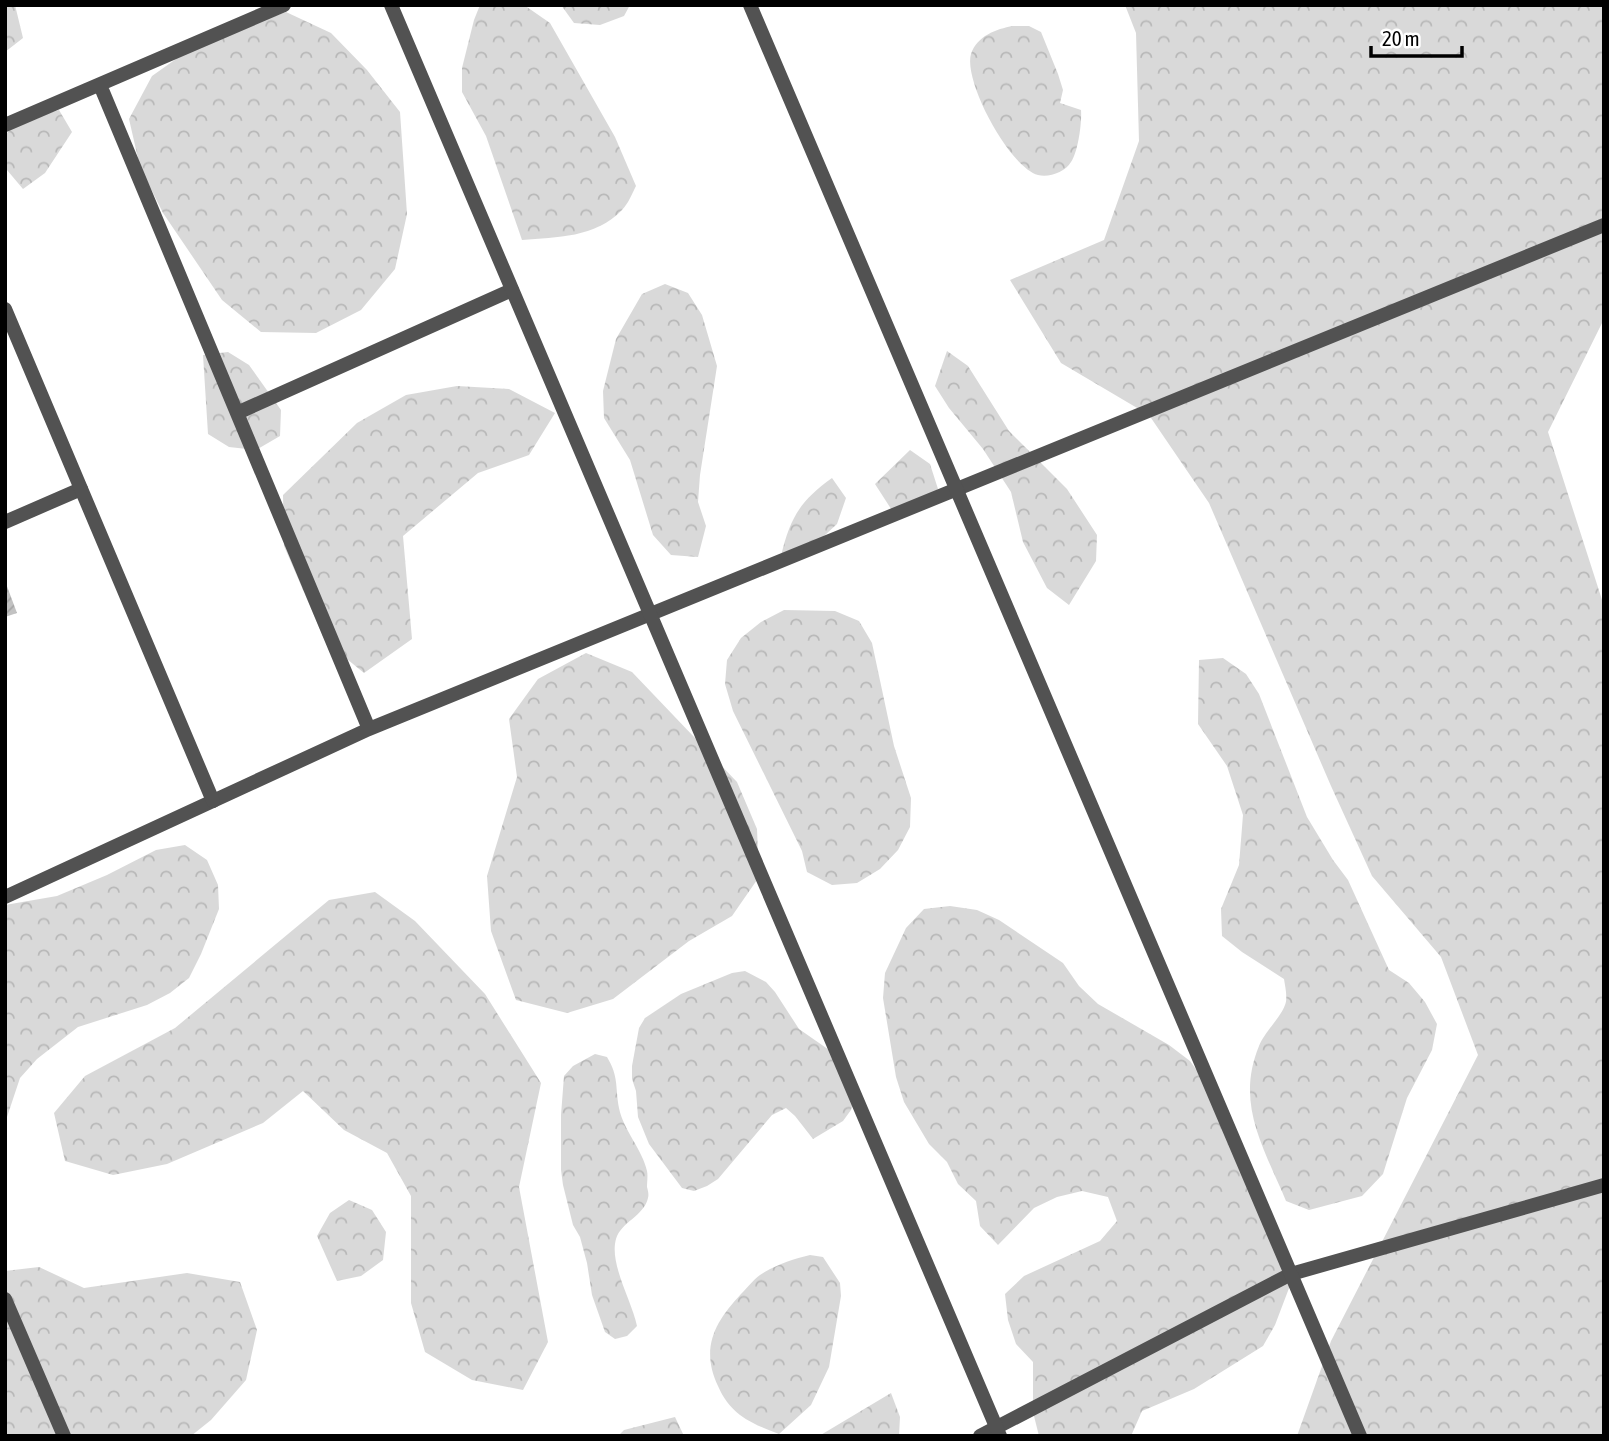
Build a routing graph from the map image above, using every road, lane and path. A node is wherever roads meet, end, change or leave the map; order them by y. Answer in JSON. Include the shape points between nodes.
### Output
{"nodes":[{"id":1,"x":284,"y":5,"type":"edge"},
{"id":2,"x":391,"y":5,"type":"edge"},
{"id":3,"x":750,"y":5,"type":"edge"},
{"id":4,"x":100,"y":85,"type":"junction"},
{"id":5,"x":5,"y":125,"type":"edge"},
{"id":6,"x":1604,"y":225,"type":"edge"},
{"id":7,"x":512,"y":290,"type":"junction"},
{"id":8,"x":5,"y":309,"type":"edge"},
{"id":9,"x":237,"y":413,"type":"junction"},
{"id":10,"x":81,"y":489,"type":"junction"},
{"id":11,"x":957,"y":489,"type":"junction"},
{"id":12,"x":5,"y":522,"type":"edge"},
{"id":13,"x":650,"y":614,"type":"junction"},
{"id":14,"x":369,"y":729,"type":"junction"},
{"id":15,"x":213,"y":801,"type":"junction"},
{"id":16,"x":5,"y":897,"type":"edge"},
{"id":17,"x":1604,"y":1185,"type":"edge"},
{"id":18,"x":1291,"y":1274,"type":"junction"},
{"id":19,"x":5,"y":1299,"type":"edge"},
{"id":20,"x":999,"y":1432,"type":"edge"},
{"id":21,"x":64,"y":1436,"type":"edge"},
{"id":22,"x":980,"y":1436,"type":"edge"},
{"id":23,"x":1360,"y":1436,"type":"edge"}],
"edges":[{"from":1,"to":4,"type":"street"},
{"from":2,"to":7,"type":"street"},
{"from":3,"to":11,"type":"street"},
{"from":4,"to":5,"type":"street"},
{"from":4,"to":9,"type":"street"},
{"from":6,"to":11,"type":"street"},
{"from":7,"to":9,"type":"street"},
{"from":7,"to":13,"type":"street"},
{"from":8,"to":10,"type":"street"},
{"from":9,"to":14,"type":"street"},
{"from":10,"to":12,"type":"street"},
{"from":10,"to":15,"type":"street"},
{"from":11,"to":13,"type":"street"},
{"from":11,"to":18,"type":"street"},
{"from":13,"to":14,"type":"street"},
{"from":13,"to":20,"type":"street"},
{"from":14,"to":15,"type":"street"},
{"from":15,"to":16,"type":"street"},
{"from":17,"to":18,"type":"street"},
{"from":18,"to":20,"type":"street"},
{"from":18,"to":23,"type":"street"},
{"from":19,"to":21,"type":"street"},
{"from":20,"to":22,"type":"street"}]}
